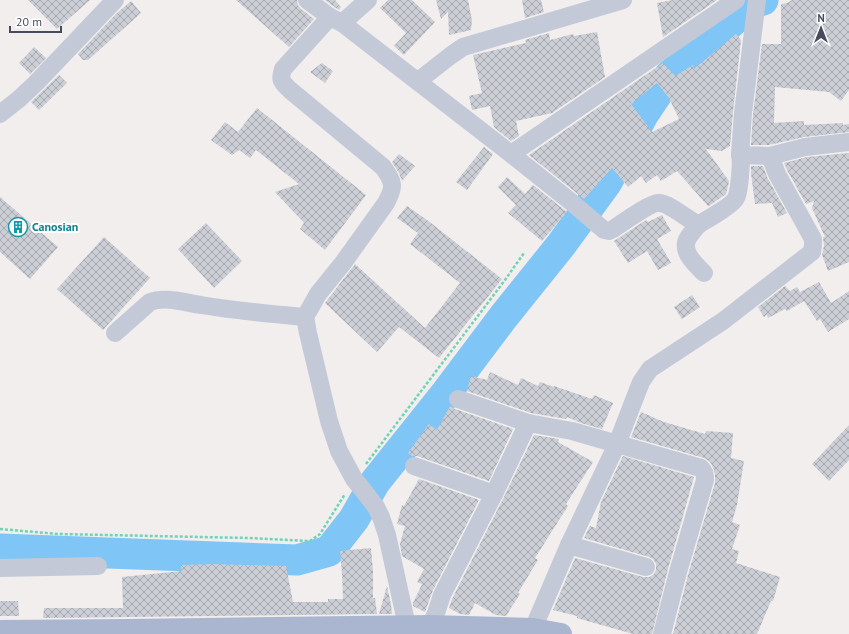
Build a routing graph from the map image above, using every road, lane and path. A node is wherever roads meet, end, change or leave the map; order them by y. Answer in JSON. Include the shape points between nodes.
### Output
{"nodes":[{"id":1,"x":115,"y":0,"type":"edge"},
{"id":2,"x":307,"y":0,"type":"edge"},
{"id":3,"x":368,"y":0,"type":"edge"},
{"id":4,"x":624,"y":0,"type":"edge"},
{"id":5,"x":736,"y":0,"type":"edge"},
{"id":6,"x":757,"y":4,"type":"edge"},
{"id":7,"x":336,"y":20,"type":"junction"},
{"id":8,"x":418,"y":82,"type":"junction"},
{"id":9,"x":0,"y":114,"type":"edge"},
{"id":10,"x":849,"y":142,"type":"edge"},
{"id":11,"x":511,"y":154,"type":"junction"},
{"id":12,"x":740,"y":155,"type":"junction"},
{"id":13,"x":770,"y":156,"type":"junction"},
{"id":14,"x":698,"y":225,"type":"junction"},
{"id":15,"x":524,"y":253,"type":"dead end"},
{"id":16,"x":704,"y":273,"type":"dead end"},
{"id":17,"x":305,"y":317,"type":"junction"},
{"id":18,"x":115,"y":333,"type":"dead end"},
{"id":19,"x":458,"y":399,"type":"dead end"},
{"id":20,"x":528,"y":423,"type":"junction"},
{"id":21,"x":617,"y":444,"type":"junction"},
{"id":22,"x":414,"y":466,"type":"dead end"},
{"id":23,"x":358,"y":484,"type":"junction"},
{"id":24,"x":494,"y":494,"type":"junction"},
{"id":25,"x":0,"y":529,"type":"edge"},
{"id":26,"x":569,"y":545,"type":"junction"},
{"id":27,"x":98,"y":566,"type":"dead end"},
{"id":28,"x":646,"y":567,"type":"dead end"},
{"id":29,"x":0,"y":568,"type":"edge"},
{"id":30,"x":533,"y":629,"type":"junction"},
{"id":31,"x":408,"y":630,"type":"edge"},
{"id":32,"x":430,"y":630,"type":"edge"},
{"id":33,"x":0,"y":631,"type":"edge"},
{"id":34,"x":128,"y":632,"type":"edge"},
{"id":35,"x":561,"y":634,"type":"edge"},
{"id":36,"x":662,"y":634,"type":"edge"}],
"edges":[{"from":1,"to":9,"type":"street","via":[[36,83]]},
{"from":2,"to":7,"type":"street"},
{"from":3,"to":7,"type":"street"},
{"from":4,"to":8,"type":"street","via":[[463,47]]},
{"from":5,"to":11,"type":"street"},
{"from":6,"to":12,"type":"street"},
{"from":7,"to":8,"type":"street"},
{"from":7,"to":17,"type":"street","via":[[282,69],[281,82],[383,167],[392,185],[386,203],[318,294]]},
{"from":8,"to":11,"type":"street"},
{"from":10,"to":13,"type":"street","via":[[805,147]]},
{"from":11,"to":14,"type":"street","via":[[604,230],[609,231],[658,203],[666,204]]},
{"from":12,"to":13,"type":"street"},
{"from":12,"to":14,"type":"street","via":[[742,162],[736,200]]},
{"from":13,"to":21,"type":"street","via":[[777,174],[813,239],[812,252],[723,321],[650,369],[641,382]]},
{"from":14,"to":16,"type":"street","via":[[687,239],[686,249]]},
{"from":15,"to":23,"type":"path"},
{"from":17,"to":18,"type":"street","via":[[156,299]]},
{"from":17,"to":23,"type":"street","via":[[329,421],[339,451]]},
{"from":19,"to":20,"type":"street"},
{"from":20,"to":21,"type":"street","via":[[572,431]]},
{"from":20,"to":24,"type":"street"},
{"from":21,"to":26,"type":"street"},
{"from":21,"to":36,"type":"street","via":[[701,468],[705,475]]},
{"from":22,"to":24,"type":"street"},
{"from":23,"to":25,"type":"path","via":[[320,534],[310,541],[58,534]]},
{"from":23,"to":31,"type":"street","via":[[381,517]]},
{"from":24,"to":32,"type":"street","via":[[442,595]]},
{"from":26,"to":28,"type":"street"},
{"from":26,"to":30,"type":"street"},
{"from":27,"to":29,"type":"street"},
{"from":30,"to":32,"type":"main road"},
{"from":30,"to":35,"type":"main road"},
{"from":31,"to":32,"type":"main road"},
{"from":31,"to":34,"type":"main road"},
{"from":33,"to":34,"type":"main road"}]}
